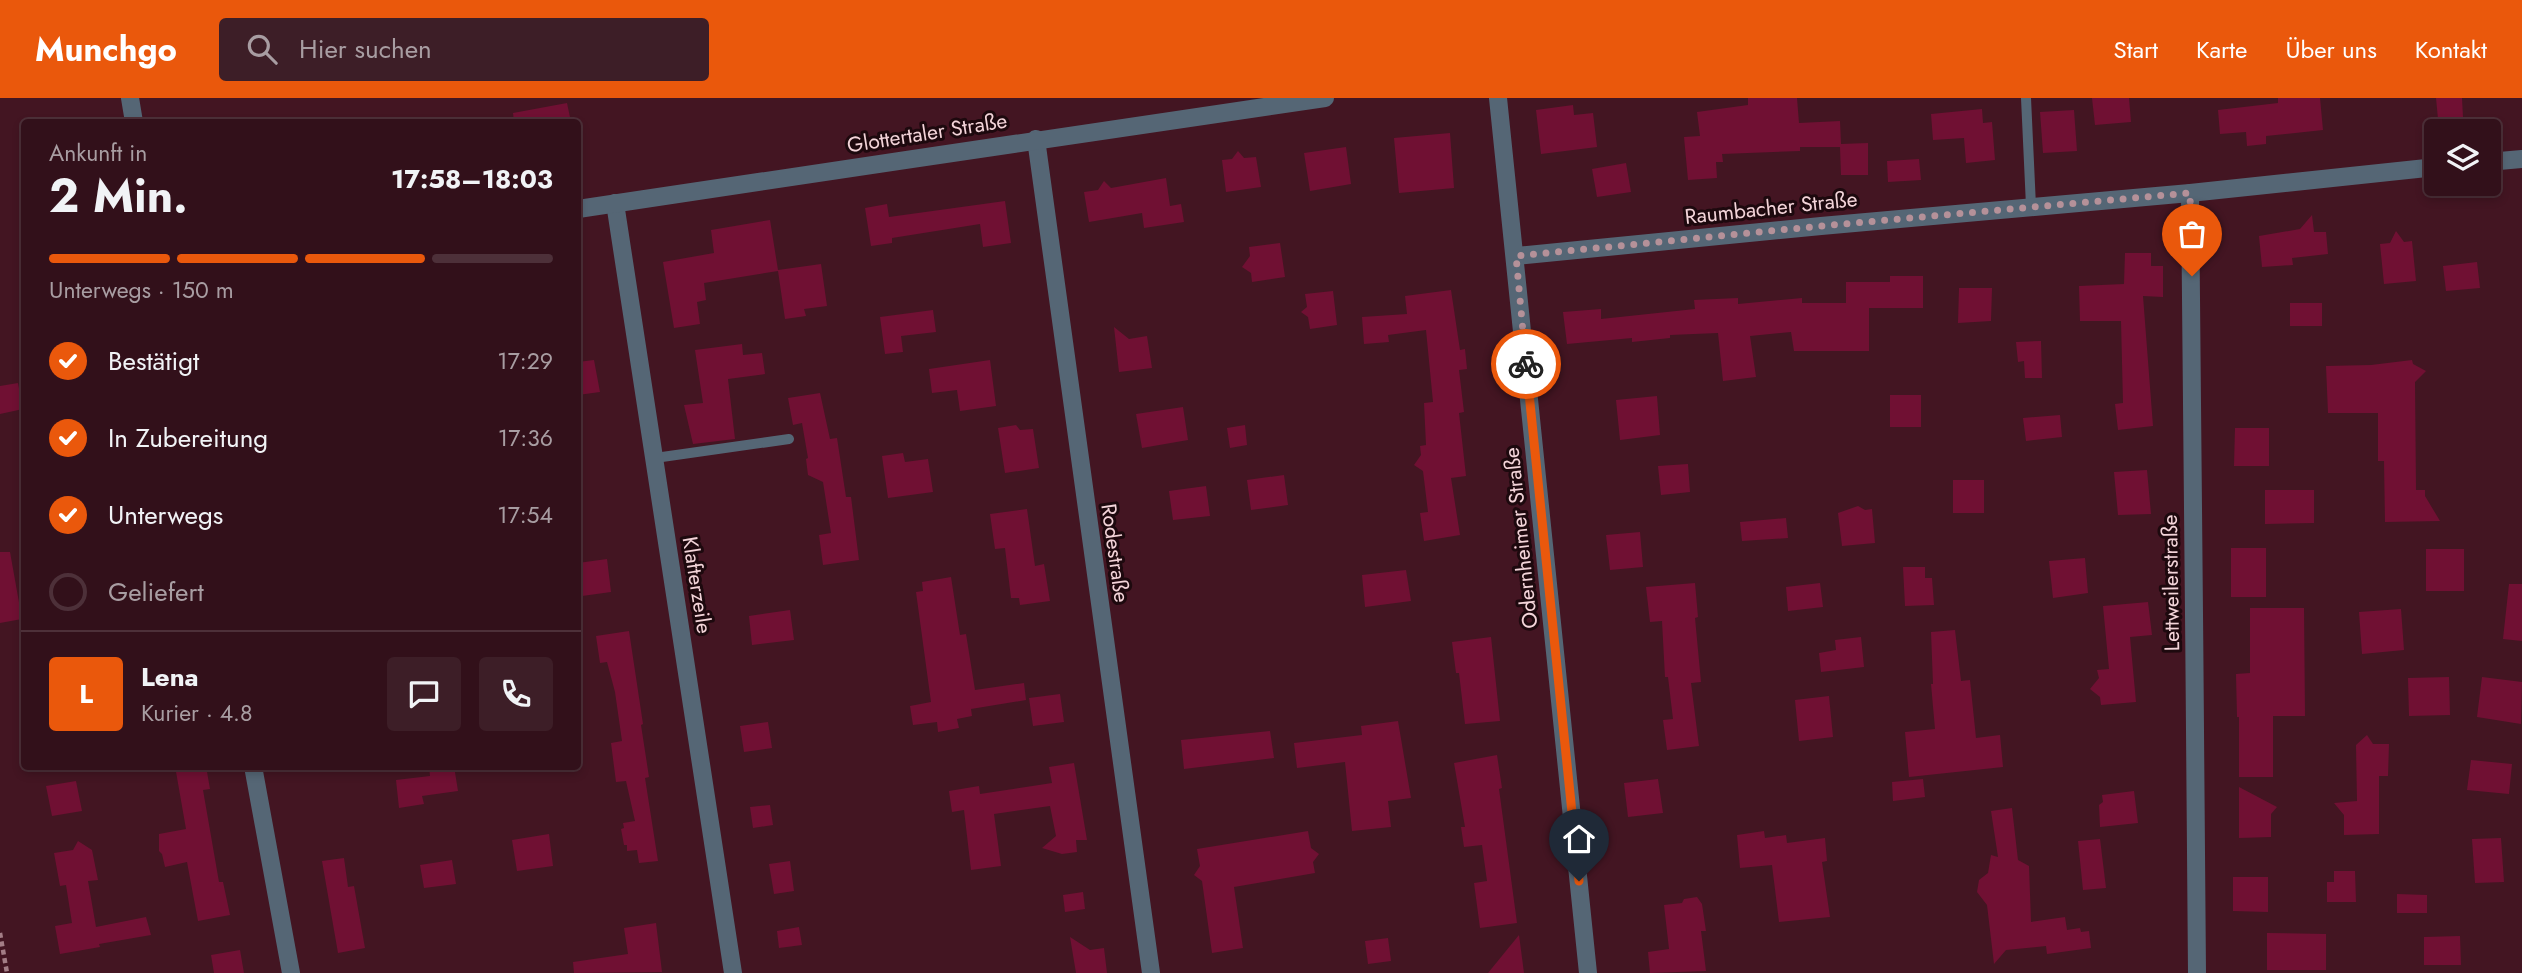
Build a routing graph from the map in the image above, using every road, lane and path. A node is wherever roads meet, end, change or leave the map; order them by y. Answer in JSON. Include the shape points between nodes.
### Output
{"nodes":[{"id":1,"x":130,"y":98,"type":"edge"},
{"id":2,"x":1325,"y":98,"type":"edge"},
{"id":3,"x":1498,"y":98,"type":"edge"},
{"id":4,"x":2026,"y":98,"type":"edge"},
{"id":5,"x":134,"y":119,"type":"edge"},
{"id":6,"x":1036,"y":139,"type":"junction"},
{"id":7,"x":2522,"y":159,"type":"edge"},
{"id":8,"x":2501,"y":161,"type":"edge"},
{"id":9,"x":2424,"y":168,"type":"edge"},
{"id":10,"x":2190,"y":193,"type":"junction"},
{"id":11,"x":615,"y":203,"type":"junction"},
{"id":12,"x":2031,"y":206,"type":"junction"},
{"id":13,"x":581,"y":209,"type":"edge"},
{"id":14,"x":1516,"y":256,"type":"junction"},
{"id":15,"x":789,"y":439,"type":"dead end"},
{"id":16,"x":655,"y":458,"type":"junction"},
{"id":17,"x":254,"y":770,"type":"edge"},
{"id":18,"x":0,"y":933,"type":"edge"},
{"id":19,"x":7,"y":973,"type":"edge"},
{"id":20,"x":291,"y":973,"type":"edge"},
{"id":21,"x":733,"y":973,"type":"edge"},
{"id":22,"x":1151,"y":973,"type":"edge"},
{"id":23,"x":1588,"y":973,"type":"edge"},
{"id":24,"x":2197,"y":973,"type":"edge"}],
"edges":[{"from":1,"to":5,"type":"street"},
{"from":2,"to":6,"type":"street","name":"Glottertaler Straße"},
{"from":3,"to":14,"type":"street","name":"Odernheimer Straße"},
{"from":4,"to":12,"type":"lane"},
{"from":6,"to":11,"type":"street","name":"Glottertaler Straße"},
{"from":6,"to":22,"type":"street","name":"Rodestraße"},
{"from":7,"to":8,"type":"street"},
{"from":9,"to":10,"type":"street","name":"Raumbacher Straße"},
{"from":10,"to":12,"type":"street","name":"Raumbacher Straße"},
{"from":10,"to":24,"type":"street","name":"Lettweilerstraße"},
{"from":11,"to":13,"type":"street","name":"Glottertaler Straße"},
{"from":11,"to":16,"type":"street","name":"Klafterzeile"},
{"from":12,"to":14,"type":"street","name":"Raumbacher Straße"},
{"from":14,"to":23,"type":"street","name":"Odernheimer Straße"},
{"from":15,"to":16,"type":"lane"},
{"from":16,"to":21,"type":"street","name":"Klafterzeile"},
{"from":17,"to":20,"type":"street"},
{"from":18,"to":19,"type":"path"}]}
